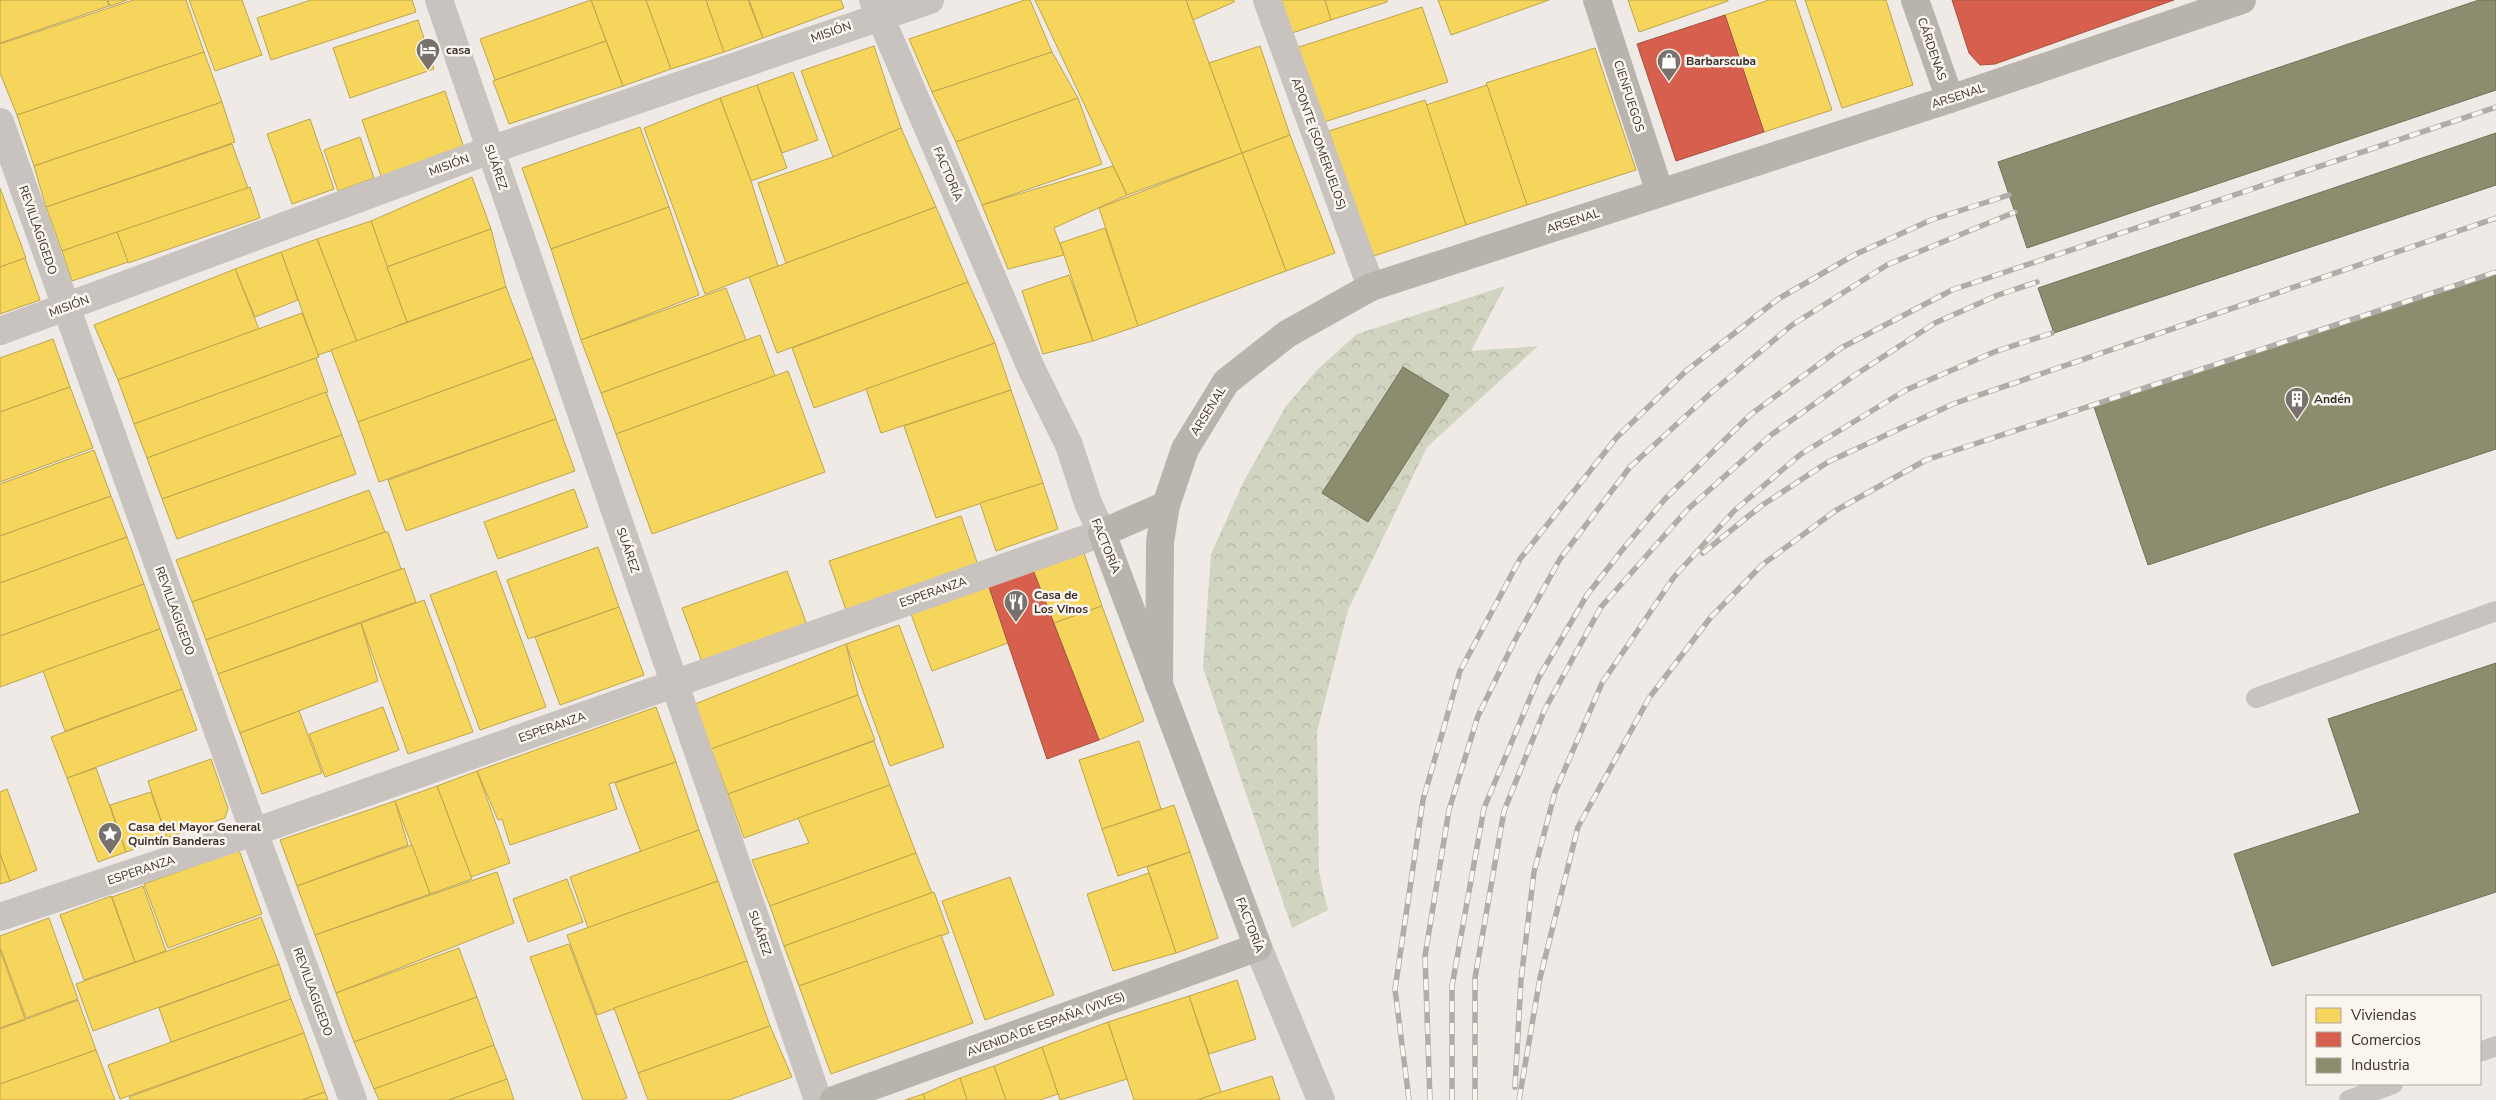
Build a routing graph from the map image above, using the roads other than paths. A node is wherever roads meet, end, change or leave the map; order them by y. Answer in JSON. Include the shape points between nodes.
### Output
{"nodes":[{"id":1,"x":440,"y":0,"type":"edge"},
{"id":2,"x":930,"y":0,"type":"edge"},
{"id":3,"x":1267,"y":0,"type":"edge"},
{"id":4,"x":1597,"y":0,"type":"edge"},
{"id":5,"x":1915,"y":0,"type":"edge"},
{"id":6,"x":2242,"y":0,"type":"edge"},
{"id":7,"x":877,"y":8,"type":"edge"},
{"id":8,"x":1950,"y":99,"type":"junction"},
{"id":9,"x":0,"y":122,"type":"edge"},
{"id":10,"x":490,"y":150,"type":"junction"},
{"id":11,"x":1660,"y":193,"type":"junction"},
{"id":12,"x":1371,"y":287,"type":"junction"},
{"id":13,"x":65,"y":307,"type":"junction"},
{"id":14,"x":0,"y":332,"type":"edge"},
{"id":15,"x":1166,"y":505,"type":"junction"},
{"id":16,"x":1102,"y":533,"type":"junction"},
{"id":17,"x":2496,"y":611,"type":"edge"},
{"id":18,"x":674,"y":684,"type":"junction"},
{"id":19,"x":1159,"y":685,"type":"junction"},
{"id":20,"x":2256,"y":698,"type":"dead end"},
{"id":21,"x":254,"y":832,"type":"junction"},
{"id":22,"x":0,"y":917,"type":"edge"},
{"id":23,"x":1258,"y":947,"type":"junction"},
{"id":24,"x":2496,"y":1046,"type":"edge"},
{"id":25,"x":2481,"y":1052,"type":"edge"},
{"id":26,"x":2390,"y":1085,"type":"edge"},
{"id":27,"x":353,"y":1100,"type":"edge"},
{"id":28,"x":818,"y":1100,"type":"edge"},
{"id":29,"x":834,"y":1100,"type":"edge"},
{"id":30,"x":1321,"y":1100,"type":"edge"},
{"id":31,"x":2349,"y":1100,"type":"edge"}],
"edges":[{"from":1,"to":10,"type":"street","name":"SUÁREZ"},
{"from":2,"to":7,"type":"street","name":"MISIÓN"},
{"from":3,"to":12,"type":"street","name":"APONTE (SOMERUELOS)"},
{"from":4,"to":11,"type":"street","name":"CIENFUEGOS"},
{"from":5,"to":8,"type":"street","name":"CÁRDENAS"},
{"from":6,"to":8,"type":"street","name":"ARSENAL"},
{"from":7,"to":10,"type":"street","name":"MISIÓN"},
{"from":7,"to":16,"type":"street","name":"FACTORÍA","via":[[1032,370],[1069,445],[1088,503]]},
{"from":8,"to":11,"type":"street","name":"ARSENAL"},
{"from":9,"to":13,"type":"street","name":"REVILLAGIGEDO"},
{"from":10,"to":13,"type":"street","name":"MISIÓN"},
{"from":10,"to":18,"type":"street","name":"SUÁREZ"},
{"from":11,"to":12,"type":"street","name":"ARSENAL"},
{"from":12,"to":15,"type":"street","name":"ARSENAL","via":[[1287,334],[1226,382],[1185,449]]},
{"from":13,"to":14,"type":"street","name":"MISIÓN"},
{"from":13,"to":21,"type":"street","name":"REVILLAGIGEDO"},
{"from":15,"to":16,"type":"street"},
{"from":15,"to":19,"type":"street","name":"ARSENAL","via":[[1160,542]]},
{"from":16,"to":18,"type":"street","name":"ESPERANZA"},
{"from":16,"to":19,"type":"street","name":"FACTORÍA"},
{"from":17,"to":20,"type":"lane"},
{"from":18,"to":21,"type":"street","name":"ESPERANZA"},
{"from":18,"to":28,"type":"street","name":"SUÁREZ"},
{"from":19,"to":23,"type":"street","name":"FACTORÍA"},
{"from":21,"to":22,"type":"street","name":"ESPERANZA"},
{"from":21,"to":27,"type":"street","name":"REVILLAGIGEDO"},
{"from":23,"to":29,"type":"street","name":"AVENIDA DE ESPAÑA (VIVES)"},
{"from":23,"to":30,"type":"street","name":"FACTORÍA"},
{"from":24,"to":25,"type":"lane"},
{"from":26,"to":31,"type":"lane"}]}
